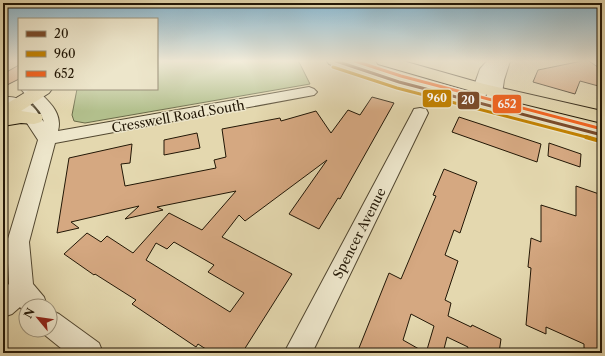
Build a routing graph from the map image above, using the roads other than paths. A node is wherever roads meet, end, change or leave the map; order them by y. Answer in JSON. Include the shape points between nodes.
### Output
{"nodes":[{"id":1,"x":386,"y":78,"type":"edge"},
{"id":2,"x":431,"y":78,"type":"edge"},
{"id":3,"x":487,"y":78,"type":"edge"},
{"id":4,"x":33,"y":90,"type":"edge"},
{"id":5,"x":309,"y":92,"type":"dead end"},
{"id":6,"x":486,"y":97,"type":"junction"},
{"id":7,"x":8,"y":106,"type":"edge"},
{"id":8,"x":420,"y":113,"type":"dead end"},
{"id":9,"x":602,"y":117,"type":"edge"},
{"id":10,"x":34,"y":118,"type":"junction"},
{"id":11,"x":3,"y":120,"type":"edge"},
{"id":12,"x":602,"y":135,"type":"edge"},
{"id":13,"x":46,"y":139,"type":"junction"},
{"id":14,"x":28,"y":297,"type":"edge"},
{"id":15,"x":3,"y":305,"type":"edge"},
{"id":16,"x":58,"y":329,"type":"edge"},
{"id":17,"x":89,"y":353,"type":"edge"},
{"id":18,"x":298,"y":353,"type":"edge"}],
"edges":[{"from":1,"to":6,"type":"main road"},
{"from":2,"to":6,"type":"main road"},
{"from":3,"to":6,"type":"street"},
{"from":4,"to":7,"type":"main road"},
{"from":4,"to":13,"type":"street","via":[[52,122]]},
{"from":5,"to":13,"type":"street","name":"Cresswell Road South"},
{"from":6,"to":9,"type":"main road"},
{"from":6,"to":12,"type":"main road"},
{"from":7,"to":10,"type":"street","via":[[27,110]]},
{"from":8,"to":18,"type":"street","name":"Spencer Avenue"},
{"from":10,"to":11,"type":"main road"},
{"from":10,"to":13,"type":"street"},
{"from":13,"to":14,"type":"street","via":[[18,242]]},
{"from":14,"to":15,"type":"street"},
{"from":16,"to":17,"type":"street"}]}
